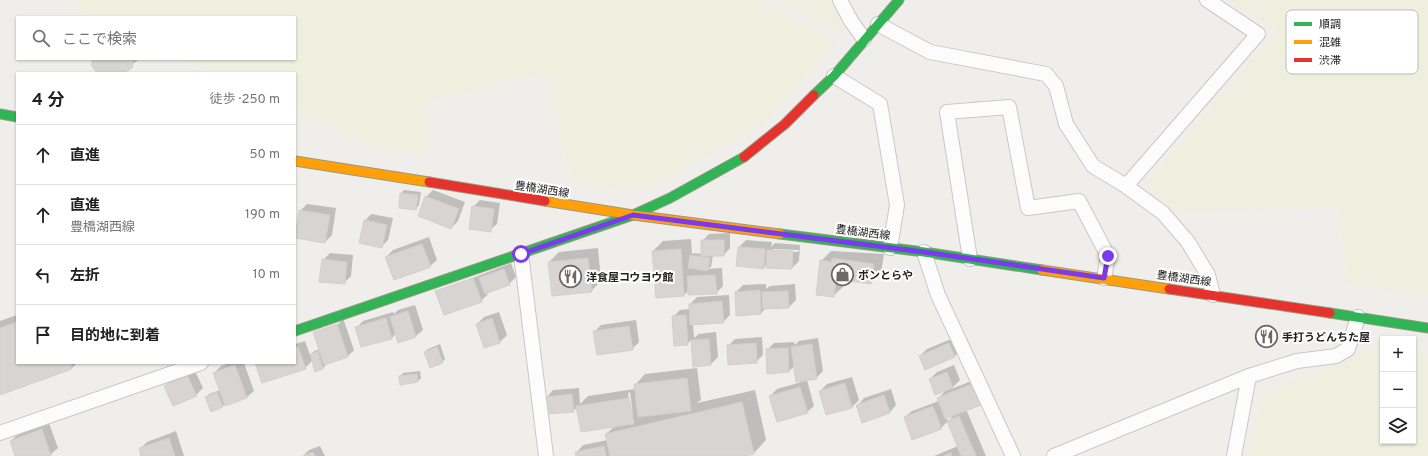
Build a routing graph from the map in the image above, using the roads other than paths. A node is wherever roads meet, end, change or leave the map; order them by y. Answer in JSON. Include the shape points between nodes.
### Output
{"nodes":[{"id":1,"x":840,"y":0,"type":"edge"},
{"id":2,"x":898,"y":0,"type":"edge"},
{"id":3,"x":1207,"y":0,"type":"edge"},
{"id":4,"x":878,"y":24,"type":"junction"},
{"id":5,"x":864,"y":39,"type":"junction"},
{"id":6,"x":834,"y":76,"type":"junction"},
{"id":7,"x":0,"y":114,"type":"edge"},
{"id":8,"x":16,"y":117,"type":"edge"},
{"id":9,"x":296,"y":161,"type":"edge"},
{"id":10,"x":1126,"y":186,"type":"junction"},
{"id":11,"x":633,"y":215,"type":"junction"},
{"id":12,"x":890,"y":248,"type":"junction"},
{"id":13,"x":924,"y":252,"type":"junction"},
{"id":14,"x":521,"y":254,"type":"junction"},
{"id":15,"x":970,"y":259,"type":"junction"},
{"id":16,"x":1104,"y":278,"type":"junction"},
{"id":17,"x":1213,"y":295,"type":"junction"},
{"id":18,"x":1358,"y":317,"type":"junction"},
{"id":19,"x":1428,"y":328,"type":"edge"},
{"id":20,"x":296,"y":331,"type":"edge"},
{"id":21,"x":198,"y":364,"type":"edge"},
{"id":22,"x":1249,"y":376,"type":"junction"},
{"id":23,"x":0,"y":434,"type":"edge"},
{"id":24,"x":543,"y":455,"type":"edge"},
{"id":25,"x":1013,"y":456,"type":"edge"},
{"id":26,"x":1054,"y":456,"type":"edge"},
{"id":27,"x":1234,"y":456,"type":"edge"}],
"edges":[{"from":1,"to":5,"type":"street"},
{"from":2,"to":4,"type":"main road"},
{"from":3,"to":10,"type":"street","via":[[1258,34]]},
{"from":4,"to":5,"type":"main road"},
{"from":4,"to":10,"type":"street","via":[[930,52],[1046,74],[1056,86],[1066,124],[1093,166]]},
{"from":5,"to":6,"type":"main road"},
{"from":6,"to":11,"type":"main road","via":[[785,124],[742,159]]},
{"from":6,"to":12,"type":"street","via":[[880,104],[897,205]]},
{"from":7,"to":8,"type":"main road"},
{"from":9,"to":11,"type":"main road","name":"豊橋湖西線"},
{"from":10,"to":17,"type":"street","via":[[1163,213],[1188,242],[1208,274]]},
{"from":11,"to":12,"type":"main road","name":"豊橋湖西線"},
{"from":11,"to":14,"type":"main road"},
{"from":12,"to":13,"type":"main road","name":"豊橋湖西線"},
{"from":13,"to":15,"type":"main road","name":"豊橋湖西線"},
{"from":13,"to":25,"type":"street","via":[[938,295]]},
{"from":14,"to":20,"type":"main road"},
{"from":14,"to":24,"type":"street"},
{"from":15,"to":16,"type":"main road","name":"豊橋湖西線"},
{"from":15,"to":16,"type":"street","via":[[947,112],[1009,107],[1028,208],[1079,201],[1108,256]]},
{"from":16,"to":17,"type":"main road","name":"豊橋湖西線"},
{"from":17,"to":18,"type":"main road","name":"豊橋湖西線"},
{"from":18,"to":19,"type":"main road","name":"豊橋湖西線"},
{"from":18,"to":22,"type":"street","via":[[1348,349],[1336,356],[1297,361]]},
{"from":21,"to":23,"type":"street"},
{"from":22,"to":26,"type":"street"},
{"from":22,"to":27,"type":"street"}]}
